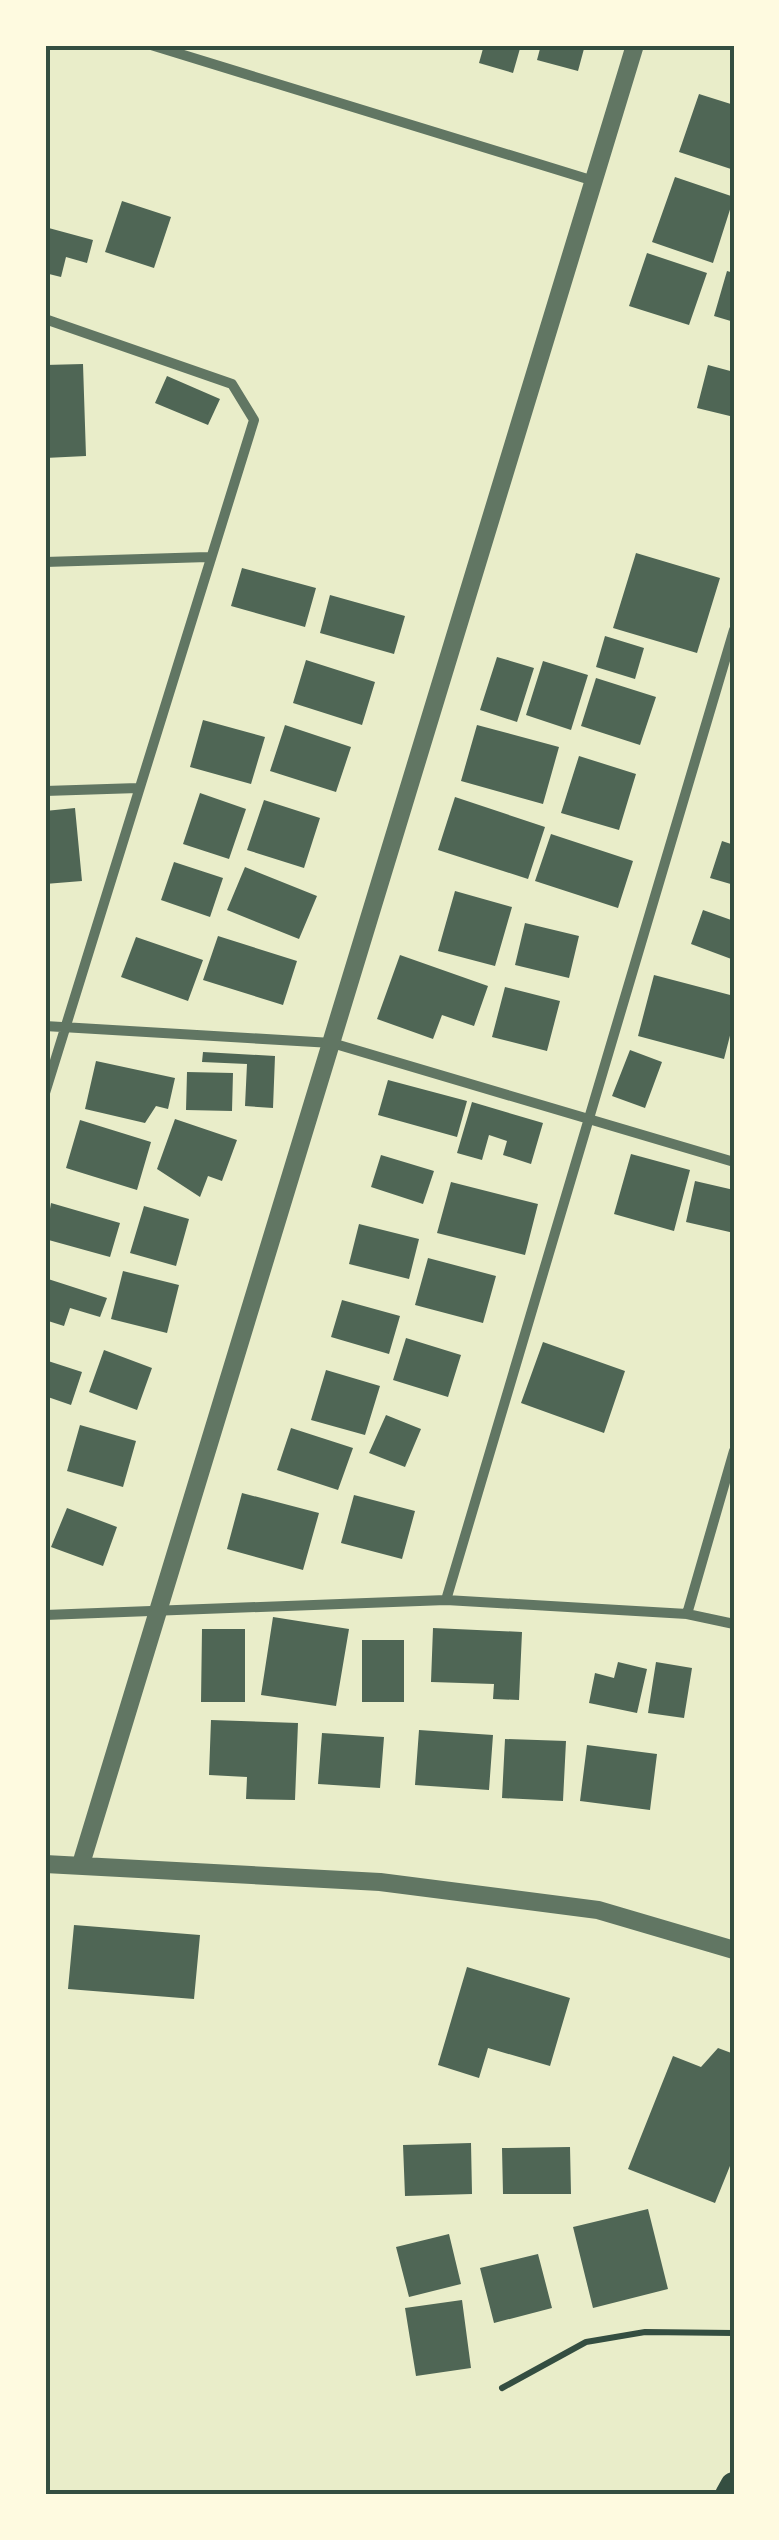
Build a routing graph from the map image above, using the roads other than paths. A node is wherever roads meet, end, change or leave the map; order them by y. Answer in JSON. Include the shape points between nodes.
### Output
{"nodes":[{"id":1,"x":151,"y":45,"type":"edge"},
{"id":2,"x":635,"y":45,"type":"edge"},
{"id":3,"x":594,"y":181,"type":"junction"},
{"id":4,"x":45,"y":318,"type":"edge"},
{"id":5,"x":208,"y":558,"type":"junction"},
{"id":6,"x":45,"y":562,"type":"edge"},
{"id":7,"x":734,"y":630,"type":"edge"},
{"id":8,"x":138,"y":788,"type":"junction"},
{"id":9,"x":45,"y":792,"type":"edge"},
{"id":10,"x":65,"y":1025,"type":"junction"},
{"id":11,"x":45,"y":1026,"type":"edge"},
{"id":12,"x":332,"y":1043,"type":"junction"},
{"id":13,"x":45,"y":1093,"type":"edge"},
{"id":14,"x":589,"y":1119,"type":"junction"},
{"id":15,"x":734,"y":1162,"type":"edge"},
{"id":16,"x":734,"y":1451,"type":"edge"},
{"id":17,"x":446,"y":1600,"type":"junction"},
{"id":18,"x":159,"y":1610,"type":"junction"},
{"id":19,"x":686,"y":1614,"type":"junction"},
{"id":20,"x":45,"y":1615,"type":"edge"},
{"id":21,"x":734,"y":1624,"type":"edge"},
{"id":22,"x":45,"y":1864,"type":"edge"},
{"id":23,"x":81,"y":1864,"type":"junction"},
{"id":24,"x":734,"y":1950,"type":"edge"},
{"id":25,"x":734,"y":2486,"type":"edge"},
{"id":26,"x":729,"y":2495,"type":"edge"}],
"edges":[{"from":1,"to":3,"type":"street"},
{"from":2,"to":3,"type":"street"},
{"from":3,"to":12,"type":"street"},
{"from":4,"to":5,"type":"street","via":[[232,384],[254,420]]},
{"from":5,"to":6,"type":"street"},
{"from":5,"to":8,"type":"street"},
{"from":7,"to":14,"type":"street"},
{"from":8,"to":9,"type":"street"},
{"from":8,"to":10,"type":"street"},
{"from":10,"to":11,"type":"street"},
{"from":10,"to":12,"type":"street"},
{"from":10,"to":13,"type":"street"},
{"from":12,"to":14,"type":"street"},
{"from":12,"to":18,"type":"street"},
{"from":14,"to":15,"type":"street"},
{"from":14,"to":17,"type":"street"},
{"from":16,"to":19,"type":"street"},
{"from":17,"to":18,"type":"street"},
{"from":17,"to":19,"type":"street"},
{"from":18,"to":20,"type":"street"},
{"from":18,"to":23,"type":"street"},
{"from":19,"to":21,"type":"street"},
{"from":22,"to":23,"type":"street"},
{"from":23,"to":24,"type":"street","via":[[380,1882],[580,1908]]},
{"from":25,"to":26,"type":"highway"}]}
